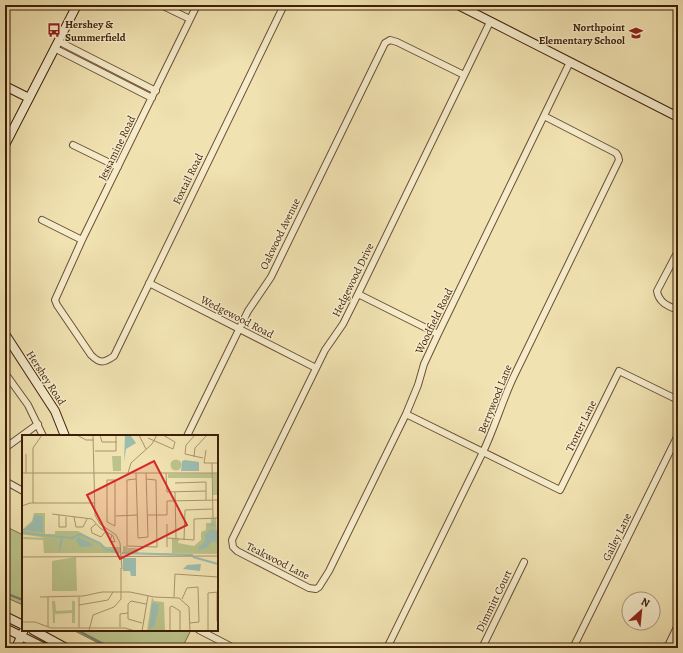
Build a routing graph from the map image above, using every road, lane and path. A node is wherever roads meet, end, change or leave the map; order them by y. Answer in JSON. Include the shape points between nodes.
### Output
{"nodes":[{"id":1,"x":77,"y":5,"type":"edge"},
{"id":2,"x":161,"y":5,"type":"edge"},
{"id":3,"x":197,"y":5,"type":"edge"},
{"id":4,"x":284,"y":5,"type":"edge"},
{"id":5,"x":458,"y":5,"type":"edge"},
{"id":6,"x":190,"y":19,"type":"junction"},
{"id":7,"x":490,"y":22,"type":"junction"},
{"id":8,"x":56,"y":44,"type":"junction"},
{"id":9,"x":570,"y":62,"type":"junction"},
{"id":10,"x":100,"y":63,"type":"junction"},
{"id":11,"x":96,"y":70,"type":"junction"},
{"id":12,"x":464,"y":75,"type":"junction"},
{"id":13,"x":5,"y":86,"type":"edge"},
{"id":14,"x":156,"y":91,"type":"junction"},
{"id":15,"x":29,"y":98,"type":"junction"},
{"id":16,"x":152,"y":98,"type":"junction"},
{"id":17,"x":544,"y":116,"type":"junction"},
{"id":18,"x":678,"y":117,"type":"edge"},
{"id":19,"x":5,"y":145,"type":"edge"},
{"id":20,"x":73,"y":145,"type":"dead end"},
{"id":21,"x":118,"y":167,"type":"junction"},
{"id":22,"x":42,"y":220,"type":"dead end"},
{"id":23,"x":82,"y":240,"type":"junction"},
{"id":24,"x":678,"y":251,"type":"edge"},
{"id":25,"x":149,"y":283,"type":"junction"},
{"id":26,"x":358,"y":294,"type":"junction"},
{"id":27,"x":678,"y":310,"type":"edge"},
{"id":28,"x":239,"y":329,"type":"junction"},
{"id":29,"x":5,"y":334,"type":"edge"},
{"id":30,"x":438,"y":334,"type":"junction"},
{"id":31,"x":108,"y":360,"type":"joint"},
{"id":32,"x":316,"y":368,"type":"junction"},
{"id":33,"x":5,"y":373,"type":"edge"},
{"id":34,"x":678,"y":400,"type":"edge"},
{"id":35,"x":406,"y":414,"type":"junction"},
{"id":36,"x":38,"y":424,"type":"junction"},
{"id":37,"x":678,"y":434,"type":"edge"},
{"id":38,"x":23,"y":435,"type":"edge"},
{"id":39,"x":43,"y":435,"type":"edge"},
{"id":40,"x":65,"y":435,"type":"edge"},
{"id":41,"x":187,"y":435,"type":"edge"},
{"id":42,"x":22,"y":436,"type":"edge"},
{"id":43,"x":5,"y":448,"type":"edge"},
{"id":44,"x":483,"y":452,"type":"junction"},
{"id":45,"x":5,"y":481,"type":"edge"},
{"id":46,"x":22,"y":490,"type":"edge"},
{"id":47,"x":232,"y":545,"type":"joint"},
{"id":48,"x":524,"y":562,"type":"dead end"},
{"id":49,"x":318,"y":588,"type":"joint"},
{"id":50,"x":5,"y":616,"type":"edge"},
{"id":51,"x":22,"y":624,"type":"edge"},
{"id":52,"x":678,"y":625,"type":"edge"},
{"id":53,"x":5,"y":628,"type":"edge"},
{"id":54,"x":35,"y":631,"type":"edge"},
{"id":55,"x":201,"y":631,"type":"edge"},
{"id":56,"x":23,"y":633,"type":"edge"},
{"id":57,"x":29,"y":644,"type":"edge"},
{"id":58,"x":16,"y":648,"type":"edge"},
{"id":59,"x":45,"y":648,"type":"edge"},
{"id":60,"x":66,"y":648,"type":"edge"},
{"id":61,"x":234,"y":648,"type":"edge"},
{"id":62,"x":387,"y":648,"type":"edge"},
{"id":63,"x":482,"y":648,"type":"edge"},
{"id":64,"x":573,"y":648,"type":"edge"},
{"id":65,"x":667,"y":648,"type":"edge"}],
"edges":[{"from":1,"to":8,"type":"main road"},
{"from":2,"to":6,"type":"street"},
{"from":3,"to":6,"type":"street","name":"Jessamine Road"},
{"from":4,"to":25,"type":"street","name":"Foxtail Road"},
{"from":5,"to":7,"type":"main road"},
{"from":6,"to":14,"type":"street","name":"Jessamine Road"},
{"from":7,"to":9,"type":"main road"},
{"from":7,"to":12,"type":"street","name":"Hedgewood Drive"},
{"from":8,"to":10,"type":"street"},
{"from":8,"to":11,"type":"street"},
{"from":8,"to":15,"type":"main road"},
{"from":9,"to":17,"type":"street","name":"Woodfield Road"},
{"from":9,"to":18,"type":"main road"},
{"from":10,"to":11,"type":"street"},
{"from":10,"to":14,"type":"street"},
{"from":11,"to":16,"type":"street"},
{"from":12,"to":26,"type":"street","name":"Hedgewood Drive"},
{"from":12,"to":28,"type":"street","name":"Oakwood Avenue","via":[[397,42],[389,40],[385,43],[271,277]]},
{"from":13,"to":15,"type":"main road"},
{"from":14,"to":16,"type":"street","name":"Jessamine Road"},
{"from":15,"to":19,"type":"main road"},
{"from":16,"to":21,"type":"street","name":"Jessamine Road"},
{"from":17,"to":30,"type":"street","name":"Woodfield Road"},
{"from":17,"to":44,"type":"street","name":"Berrywood Lane","via":[[606,147],[618,156],[615,169],[507,390]]},
{"from":20,"to":21,"type":"street"},
{"from":21,"to":23,"type":"street","name":"Jessamine Road"},
{"from":22,"to":23,"type":"street"},
{"from":23,"to":31,"type":"street","name":"Jessamine Road","via":[[55,300],[91,355],[96,360]]},
{"from":24,"to":27,"type":"street","via":[[657,291],[663,303]]},
{"from":25,"to":28,"type":"street","name":"Wedgewood Road"},
{"from":25,"to":31,"type":"street","name":"Foxtail Road","via":[[114,356]]},
{"from":26,"to":30,"type":"street"},
{"from":26,"to":32,"type":"street","name":"Hedgewood Drive"},
{"from":28,"to":32,"type":"street","name":"Wedgewood Road"},
{"from":28,"to":41,"type":"street","name":"Oakwood Avenue"},
{"from":29,"to":40,"type":"main road","name":"Hershey Road","via":[[55,411]]},
{"from":30,"to":35,"type":"street","name":"Woodfield Road"},
{"from":32,"to":47,"type":"street","name":"Hedgewood Drive","via":[[237,528]]},
{"from":33,"to":36,"type":"street"},
{"from":34,"to":44,"type":"street","name":"Trotter Lane","via":[[619,371],[560,490]]},
{"from":35,"to":44,"type":"street"},
{"from":35,"to":49,"type":"street","name":"Woodfield Road"},
{"from":36,"to":38,"type":"street"},
{"from":36,"to":39,"type":"street"},
{"from":37,"to":64,"type":"street","name":"Gailey Lane"},
{"from":42,"to":43,"type":"street"},
{"from":44,"to":62,"type":"street","name":"Berrywood Lane"},
{"from":45,"to":46,"type":"street"},
{"from":47,"to":49,"type":"street","name":"Teakwood Lane","via":[[237,551],[309,588]]},
{"from":48,"to":63,"type":"street","name":"Dimmitt Court"},
{"from":50,"to":51,"type":"main road"},
{"from":52,"to":65,"type":"street"},
{"from":53,"to":56,"type":"main road"},
{"from":54,"to":57,"type":"main road"},
{"from":54,"to":60,"type":"main road"},
{"from":55,"to":61,"type":"street"},
{"from":56,"to":57,"type":"main road"},
{"from":56,"to":58,"type":"main road"},
{"from":57,"to":59,"type":"main road"}]}
